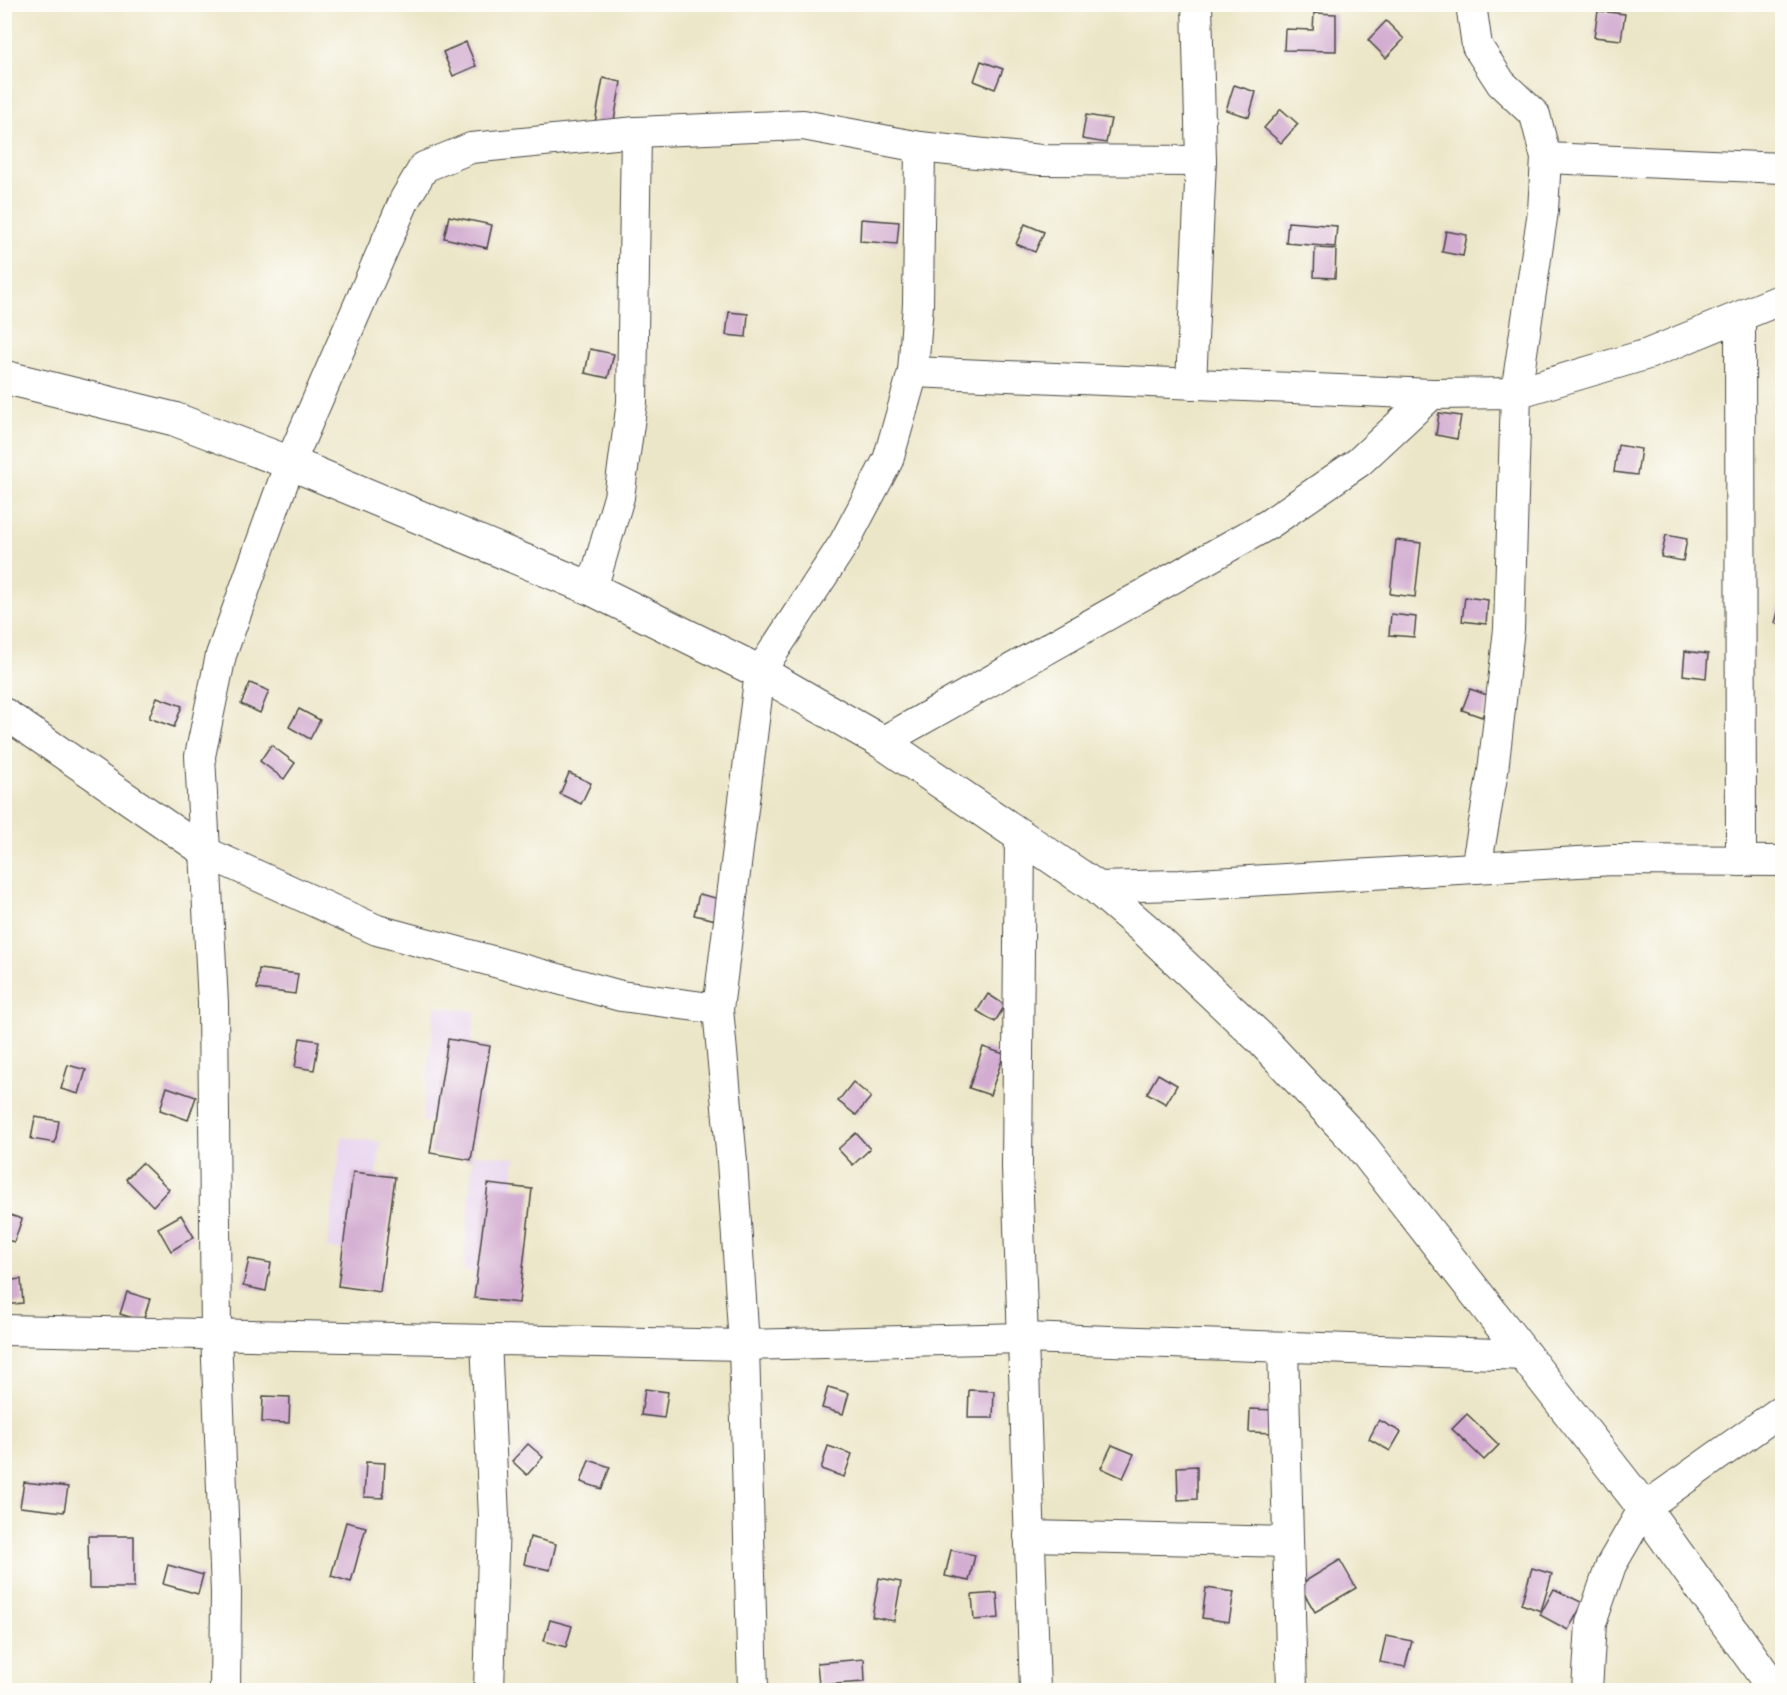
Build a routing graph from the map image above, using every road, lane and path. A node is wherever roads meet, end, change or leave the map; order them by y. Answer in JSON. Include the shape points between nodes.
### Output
{"nodes":[{"id":1,"x":1197,"y":4,"type":"edge"},
{"id":2,"x":1471,"y":4,"type":"edge"},
{"id":3,"x":636,"y":132,"type":"junction"},
{"id":4,"x":920,"y":147,"type":"junction"},
{"id":5,"x":1546,"y":158,"type":"junction"},
{"id":6,"x":1201,"y":161,"type":"junction"},
{"id":7,"x":1782,"y":168,"type":"edge"},
{"id":8,"x":1782,"y":299,"type":"edge"},
{"id":9,"x":1740,"y":317,"type":"junction"},
{"id":10,"x":913,"y":372,"type":"junction"},
{"id":11,"x":4,"y":377,"type":"edge"},
{"id":12,"x":1191,"y":384,"type":"junction"},
{"id":13,"x":1516,"y":393,"type":"junction"},
{"id":14,"x":1432,"y":394,"type":"junction"},
{"id":15,"x":290,"y":463,"type":"junction"},
{"id":16,"x":592,"y":588,"type":"junction"},
{"id":17,"x":760,"y":672,"type":"junction"},
{"id":18,"x":4,"y":713,"type":"edge"},
{"id":19,"x":882,"y":742,"type":"junction"},
{"id":20,"x":1020,"y":834,"type":"junction"},
{"id":21,"x":205,"y":852,"type":"junction"},
{"id":22,"x":1741,"y":861,"type":"junction"},
{"id":23,"x":1782,"y":861,"type":"edge"},
{"id":24,"x":1476,"y":868,"type":"junction"},
{"id":25,"x":1096,"y":888,"type":"junction"},
{"id":26,"x":718,"y":1009,"type":"junction"},
{"id":27,"x":4,"y":1330,"type":"edge"},
{"id":28,"x":216,"y":1334,"type":"junction"},
{"id":29,"x":1023,"y":1338,"type":"junction"},
{"id":30,"x":486,"y":1340,"type":"junction"},
{"id":31,"x":744,"y":1345,"type":"junction"},
{"id":32,"x":1283,"y":1347,"type":"junction"},
{"id":33,"x":1526,"y":1355,"type":"junction"},
{"id":34,"x":1782,"y":1410,"type":"edge"},
{"id":35,"x":1644,"y":1508,"type":"junction"},
{"id":36,"x":1029,"y":1536,"type":"junction"},
{"id":37,"x":1287,"y":1542,"type":"junction"},
{"id":38,"x":225,"y":1690,"type":"edge"},
{"id":39,"x":489,"y":1690,"type":"edge"},
{"id":40,"x":753,"y":1690,"type":"edge"},
{"id":41,"x":1035,"y":1690,"type":"edge"},
{"id":42,"x":1293,"y":1690,"type":"edge"},
{"id":43,"x":1587,"y":1690,"type":"edge"},
{"id":44,"x":1775,"y":1690,"type":"edge"}],
"edges":[{"from":1,"to":6,"type":"street"},
{"from":2,"to":5,"type":"street","via":[[1477,46],[1501,83],[1535,115]]},
{"from":3,"to":4,"type":"street","via":[[803,125]]},
{"from":3,"to":15,"type":"street","via":[[471,148],[424,167],[405,199]]},
{"from":3,"to":16,"type":"street","via":[[632,402],[619,497]]},
{"from":4,"to":6,"type":"street","via":[[1041,160]]},
{"from":4,"to":10,"type":"street"},
{"from":5,"to":7,"type":"street"},
{"from":5,"to":13,"type":"street","via":[[1543,211]]},
{"from":6,"to":12,"type":"street"},
{"from":8,"to":9,"type":"street"},
{"from":9,"to":13,"type":"street","via":[[1648,354]]},
{"from":9,"to":22,"type":"street"},
{"from":10,"to":12,"type":"street"},
{"from":10,"to":17,"type":"street","via":[[888,460],[844,543]]},
{"from":11,"to":15,"type":"main road","via":[[174,419]]},
{"from":12,"to":14,"type":"street"},
{"from":13,"to":14,"type":"street"},
{"from":13,"to":24,"type":"street","via":[[1509,629],[1493,771]]},
{"from":14,"to":19,"type":"street","via":[[1359,462],[1269,524]]},
{"from":15,"to":16,"type":"main road"},
{"from":15,"to":21,"type":"street","via":[[221,655],[200,756]]},
{"from":16,"to":17,"type":"main road"},
{"from":17,"to":19,"type":"main road"},
{"from":17,"to":26,"type":"street"},
{"from":18,"to":21,"type":"street"},
{"from":19,"to":20,"type":"main road"},
{"from":20,"to":25,"type":"main road"},
{"from":20,"to":29,"type":"street","via":[[1017,1167]]},
{"from":21,"to":26,"type":"street","via":[[377,930],[621,996]]},
{"from":21,"to":28,"type":"street","via":[[213,1003]]},
{"from":22,"to":23,"type":"street"},
{"from":22,"to":24,"type":"street","via":[[1613,860]]},
{"from":24,"to":25,"type":"street"},
{"from":25,"to":33,"type":"main road","via":[[1262,1040],[1362,1147]]},
{"from":26,"to":31,"type":"street"},
{"from":27,"to":28,"type":"street"},
{"from":28,"to":30,"type":"street"},
{"from":28,"to":38,"type":"street","via":[[226,1593]]},
{"from":29,"to":31,"type":"street"},
{"from":29,"to":32,"type":"street"},
{"from":29,"to":36,"type":"street"},
{"from":30,"to":31,"type":"street"},
{"from":30,"to":39,"type":"street","via":[[494,1518]]},
{"from":31,"to":40,"type":"street"},
{"from":32,"to":33,"type":"street"},
{"from":32,"to":37,"type":"street"},
{"from":33,"to":35,"type":"main road"},
{"from":34,"to":35,"type":"street"},
{"from":35,"to":43,"type":"street","via":[[1611,1566],[1591,1623]]},
{"from":35,"to":44,"type":"main road"},
{"from":36,"to":37,"type":"street"},
{"from":36,"to":41,"type":"street"},
{"from":37,"to":42,"type":"street"}]}
